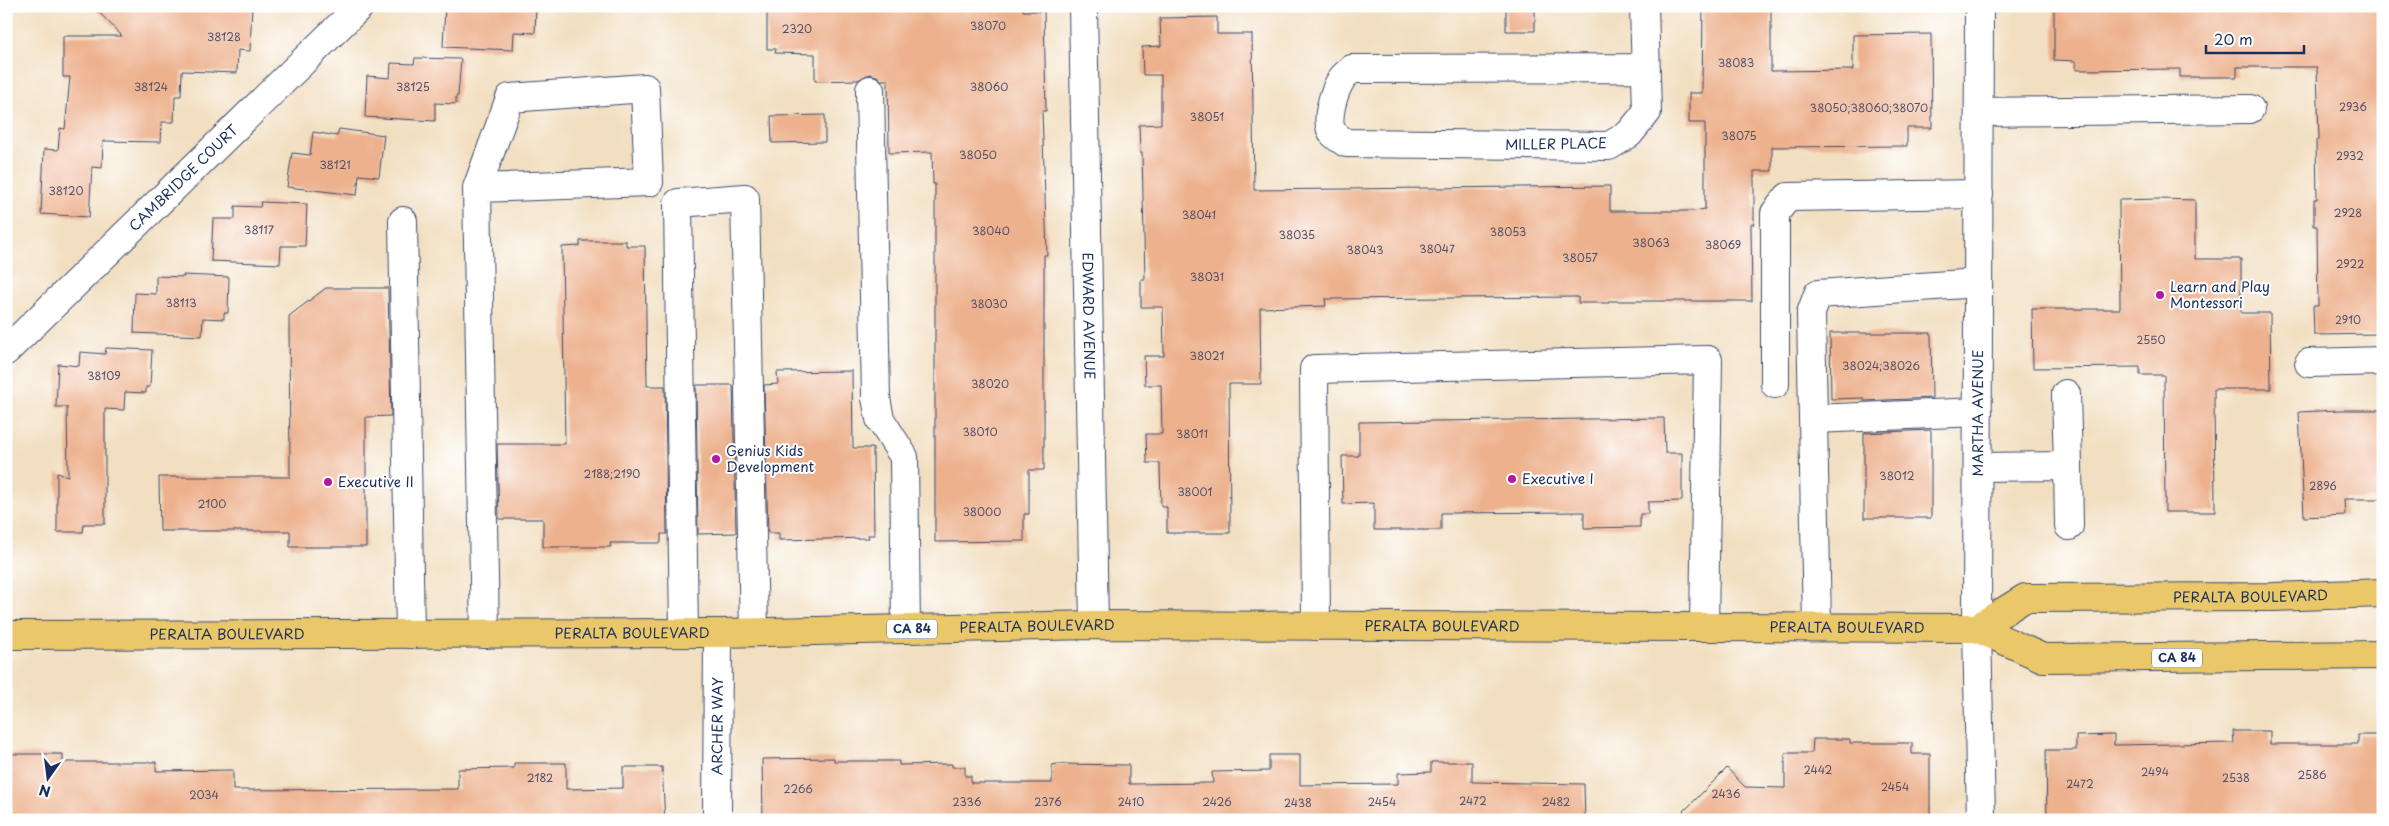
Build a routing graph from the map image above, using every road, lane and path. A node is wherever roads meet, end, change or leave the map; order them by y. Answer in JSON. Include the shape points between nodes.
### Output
{"nodes":[{"id":1,"x":360,"y":6,"type":"edge"},
{"id":2,"x":1083,"y":6,"type":"edge"},
{"id":3,"x":1644,"y":6,"type":"edge"},
{"id":4,"x":1979,"y":6,"type":"edge"},
{"id":5,"x":1646,"y":68,"type":"junction"},
{"id":6,"x":870,"y":90,"type":"dead end"},
{"id":7,"x":2250,"y":109,"type":"dead end"},
{"id":8,"x":1979,"y":112,"type":"junction"},
{"id":9,"x":477,"y":188,"type":"junction"},
{"id":10,"x":1979,"y":194,"type":"junction"},
{"id":11,"x":403,"y":221,"type":"dead end"},
{"id":12,"x":1978,"y":283,"type":"junction"},
{"id":13,"x":6,"y":351,"type":"edge"},
{"id":14,"x":2383,"y":361,"type":"edge"},
{"id":15,"x":2309,"y":363,"type":"dead end"},
{"id":16,"x":1775,"y":384,"type":"dead end"},
{"id":17,"x":2066,"y":394,"type":"dead end"},
{"id":18,"x":1978,"y":412,"type":"junction"},
{"id":19,"x":1814,"y":419,"type":"junction"},
{"id":20,"x":2068,"y":466,"type":"junction"},
{"id":21,"x":1978,"y":467,"type":"junction"},
{"id":22,"x":2069,"y":526,"type":"dead end"},
{"id":23,"x":2383,"y":593,"type":"edge"},
{"id":24,"x":1094,"y":625,"type":"junction"},
{"id":25,"x":1316,"y":626,"type":"junction"},
{"id":26,"x":1704,"y":627,"type":"junction"},
{"id":27,"x":1818,"y":627,"type":"junction"},
{"id":28,"x":1978,"y":628,"type":"junction"},
{"id":29,"x":906,"y":629,"type":"junction"},
{"id":30,"x":754,"y":632,"type":"junction"},
{"id":31,"x":684,"y":633,"type":"junction"},
{"id":32,"x":718,"y":633,"type":"junction"},
{"id":33,"x":410,"y":634,"type":"junction"},
{"id":34,"x":485,"y":634,"type":"junction"},
{"id":35,"x":6,"y":635,"type":"edge"},
{"id":36,"x":2383,"y":655,"type":"edge"},
{"id":37,"x":717,"y":820,"type":"edge"},
{"id":38,"x":1981,"y":820,"type":"edge"}],
"edges":[{"from":1,"to":13,"type":"street","name":"CAMBRIDGE COURT"},
{"from":2,"to":24,"type":"street","name":"EDWARD AVENUE"},
{"from":3,"to":5,"type":"street","name":"MILLER PLACE"},
{"from":4,"to":8,"type":"street","name":"MARTHA AVENUE"},
{"from":5,"to":5,"type":"street","name":"MILLER PLACE","via":[[1647,112],[1629,134],[1609,146],[1346,143],[1333,133],[1330,110],[1342,78],[1352,69]]},
{"from":6,"to":29,"type":"street","via":[[876,398],[880,419],[904,457]]},
{"from":7,"to":8,"type":"street"},
{"from":8,"to":10,"type":"street","name":"MARTHA AVENUE"},
{"from":9,"to":9,"type":"street","via":[[649,182],[645,88],[510,98]]},
{"from":9,"to":34,"type":"street"},
{"from":10,"to":12,"type":"street","name":"MARTHA AVENUE"},
{"from":10,"to":16,"type":"street","via":[[1788,197],[1775,213]]},
{"from":11,"to":33,"type":"street"},
{"from":12,"to":18,"type":"street","name":"MARTHA AVENUE"},
{"from":12,"to":19,"type":"street","via":[[1818,294],[1811,313]]},
{"from":14,"to":15,"type":"street"},
{"from":17,"to":20,"type":"street"},
{"from":18,"to":19,"type":"street"},
{"from":18,"to":21,"type":"street","name":"MARTHA AVENUE"},
{"from":19,"to":27,"type":"street"},
{"from":20,"to":21,"type":"street"},
{"from":20,"to":22,"type":"street"},
{"from":21,"to":28,"type":"street","name":"MARTHA AVENUE"},
{"from":23,"to":28,"type":"main road","name":"PERALTA BOULEVARD","via":[[2026,598]]},
{"from":24,"to":25,"type":"main road","name":"PERALTA BOULEVARD","number":"CA 84"},
{"from":24,"to":29,"type":"main road","name":"PERALTA BOULEVARD","number":"CA 84"},
{"from":25,"to":26,"type":"main road","name":"PERALTA BOULEVARD","number":"CA 84"},
{"from":25,"to":26,"type":"street","via":[[1314,370],[1708,360]]},
{"from":26,"to":27,"type":"main road","name":"PERALTA BOULEVARD","number":"CA 84"},
{"from":27,"to":28,"type":"main road","name":"PERALTA BOULEVARD","number":"CA 84"},
{"from":28,"to":36,"type":"main road","name":"PERALTA BOULEVARD","number":"CA 84","via":[[2043,658]]},
{"from":28,"to":38,"type":"street","name":"MARTHA AVENUE"},
{"from":29,"to":30,"type":"main road","name":"PERALTA BOULEVARD","number":"CA 84"},
{"from":30,"to":31,"type":"street","via":[[744,198],[678,202]]},
{"from":30,"to":32,"type":"main road","name":"PERALTA BOULEVARD","number":"CA 84"},
{"from":31,"to":32,"type":"main road","name":"PERALTA BOULEVARD","number":"CA 84"},
{"from":31,"to":34,"type":"main road","name":"PERALTA BOULEVARD","number":"CA 84"},
{"from":32,"to":37,"type":"street","name":"ARCHER WAY"},
{"from":33,"to":34,"type":"main road","name":"PERALTA BOULEVARD","number":"CA 84"},
{"from":33,"to":35,"type":"main road","name":"PERALTA BOULEVARD","number":"CA 84"}]}
